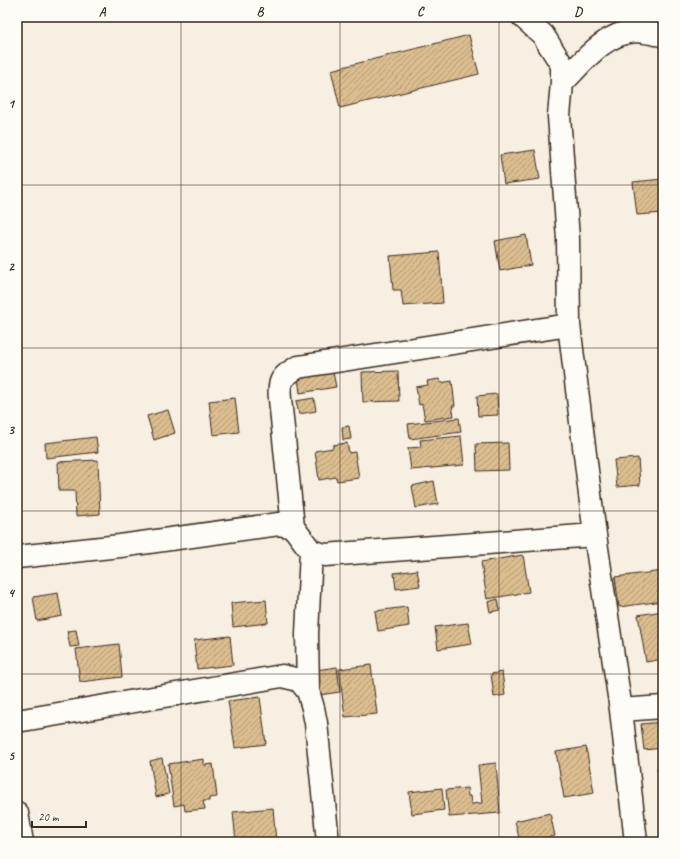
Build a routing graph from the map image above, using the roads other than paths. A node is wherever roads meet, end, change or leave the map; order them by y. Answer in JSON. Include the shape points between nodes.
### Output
{"nodes":[{"id":1,"x":523,"y":17,"type":"edge"},
{"id":2,"x":663,"y":35,"type":"edge"},
{"id":3,"x":562,"y":83,"type":"junction"},
{"id":4,"x":569,"y":325,"type":"junction"},
{"id":5,"x":292,"y":527,"type":"junction"},
{"id":6,"x":595,"y":535,"type":"junction"},
{"id":7,"x":311,"y":551,"type":"junction"},
{"id":8,"x":17,"y":557,"type":"edge"},
{"id":9,"x":308,"y":691,"type":"junction"},
{"id":10,"x":663,"y":707,"type":"edge"},
{"id":11,"x":621,"y":710,"type":"junction"},
{"id":12,"x":17,"y":721,"type":"edge"},
{"id":13,"x":17,"y":813,"type":"edge"},
{"id":14,"x":22,"y":842,"type":"edge"},
{"id":15,"x":328,"y":842,"type":"edge"},
{"id":16,"x":636,"y":842,"type":"edge"}],
"edges":[{"from":1,"to":3,"type":"street","via":[[543,35],[562,65]]},
{"from":2,"to":3,"type":"street","via":[[635,31],[611,38],[593,51]]},
{"from":3,"to":4,"type":"street","via":[[559,116],[568,239]]},
{"from":4,"to":5,"type":"street","via":[[298,367],[284,376],[279,388]]},
{"from":4,"to":6,"type":"street"},
{"from":5,"to":7,"type":"street"},
{"from":5,"to":8,"type":"street","via":[[278,524],[120,546]]},
{"from":6,"to":7,"type":"street","via":[[325,555]]},
{"from":6,"to":11,"type":"street"},
{"from":7,"to":9,"type":"street","via":[[307,634]]},
{"from":9,"to":12,"type":"street","via":[[299,680],[282,676]]},
{"from":9,"to":15,"type":"street","via":[[316,723]]},
{"from":10,"to":11,"type":"street"},
{"from":11,"to":16,"type":"street"},
{"from":13,"to":14,"type":"street"}]}
